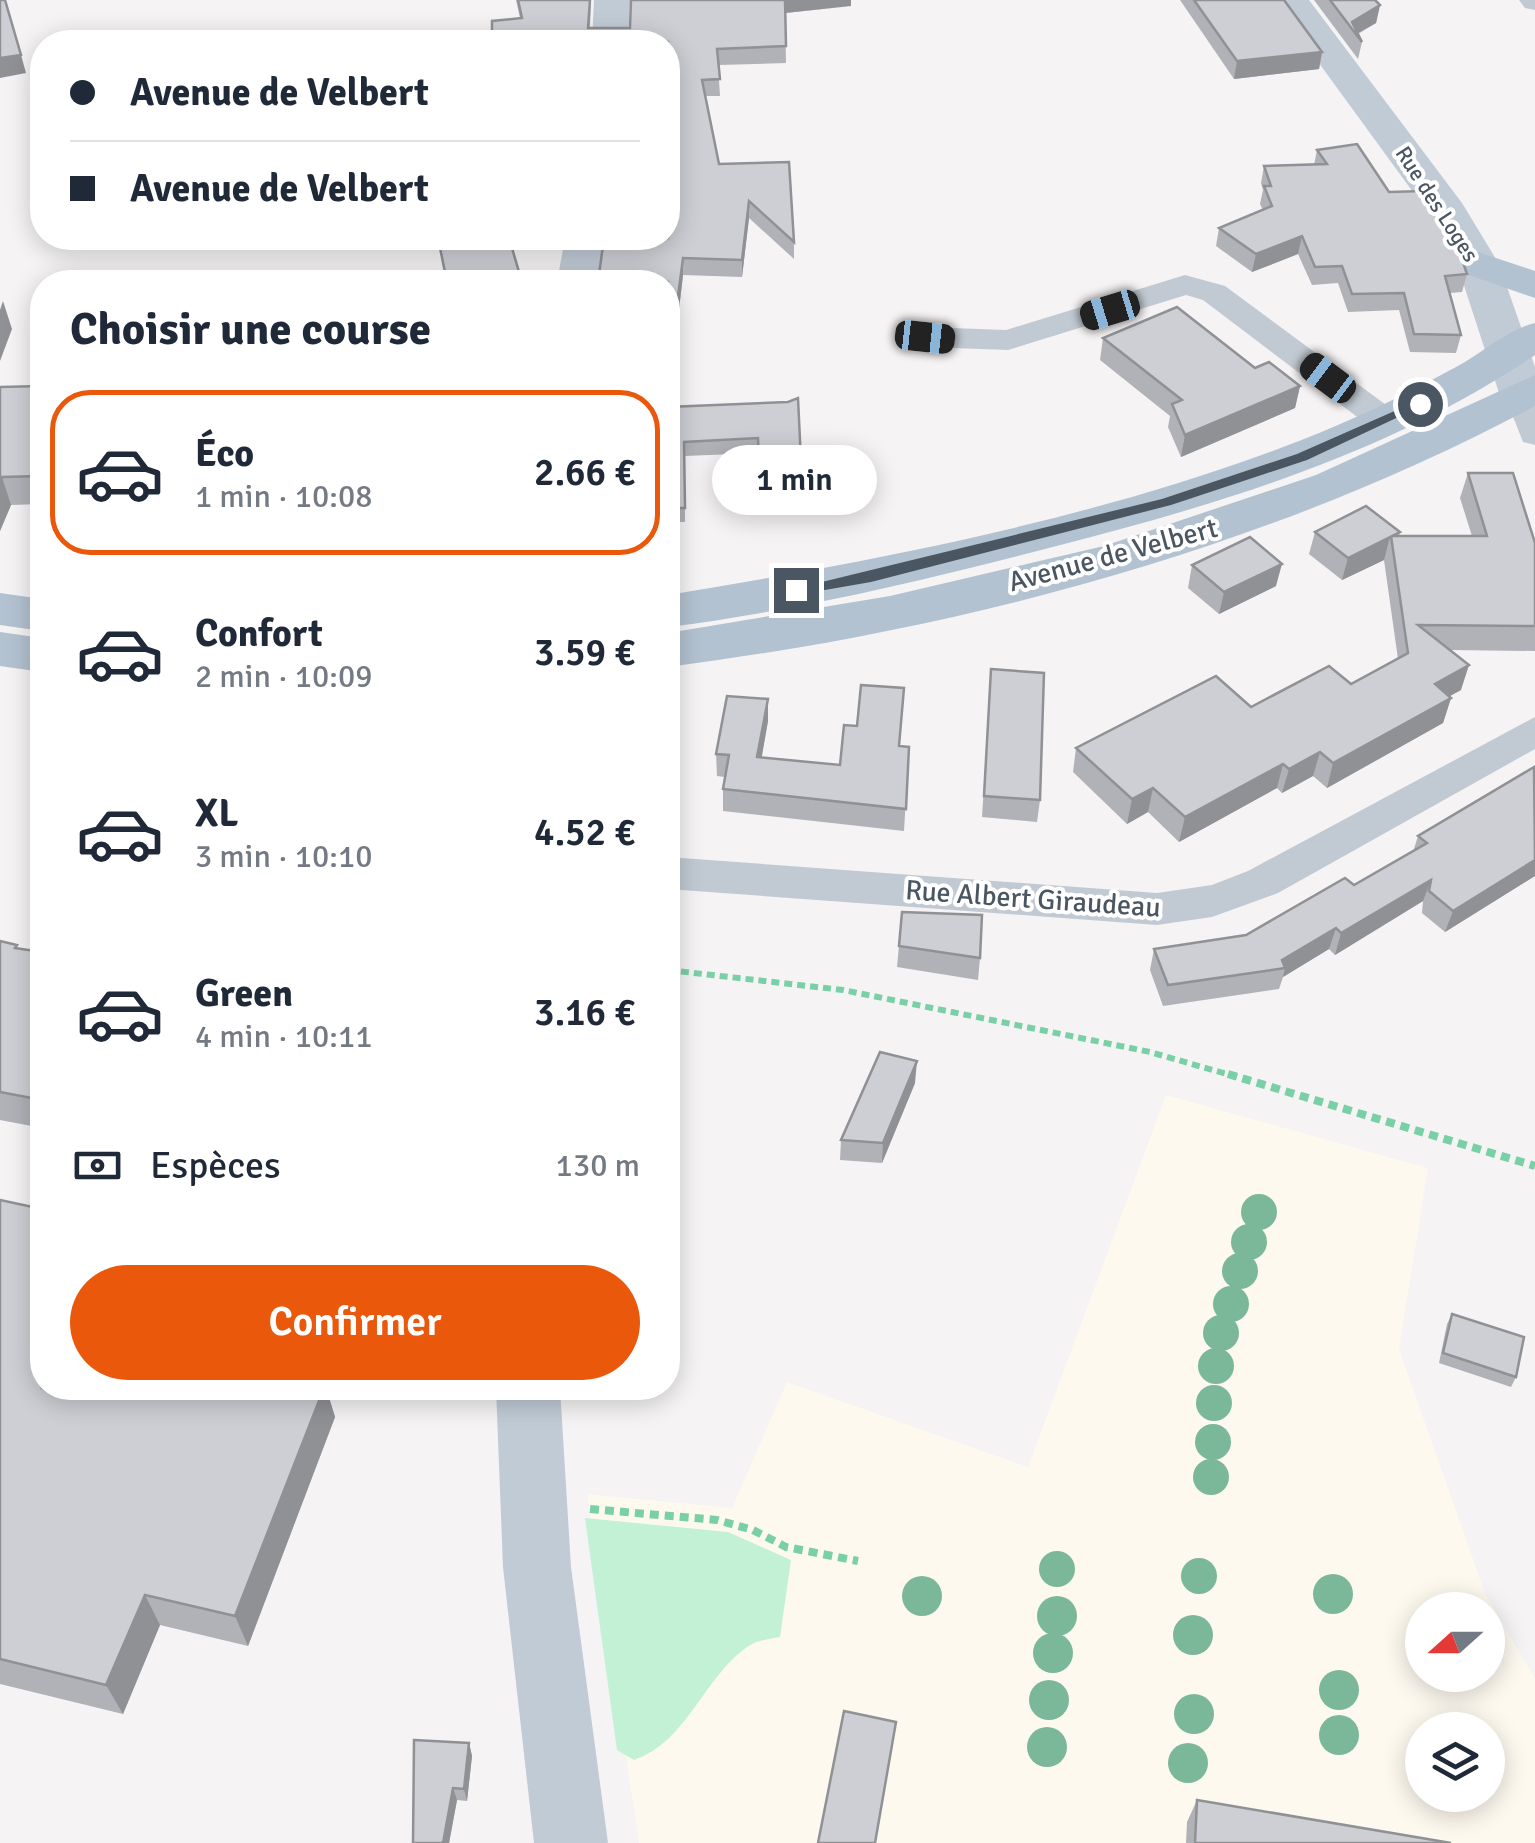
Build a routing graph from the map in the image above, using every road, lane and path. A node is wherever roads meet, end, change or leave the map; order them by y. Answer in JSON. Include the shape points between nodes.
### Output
{"nodes":[{"id":1,"x":612,"y":0,"type":"edge"},
{"id":2,"x":1291,"y":0,"type":"edge"},
{"id":3,"x":611,"y":30,"type":"edge"},
{"id":4,"x":1478,"y":264,"type":"junction"},
{"id":5,"x":1535,"y":285,"type":"edge"},
{"id":6,"x":925,"y":337,"type":"dead end"},
{"id":7,"x":1527,"y":382,"type":"edge"},
{"id":8,"x":1384,"y":421,"type":"junction"},
{"id":9,"x":680,"y":608,"type":"edge"},
{"id":10,"x":0,"y":609,"type":"edge"},
{"id":11,"x":30,"y":613,"type":"edge"},
{"id":12,"x":680,"y":648,"type":"edge"},
{"id":13,"x":0,"y":649,"type":"edge"},
{"id":14,"x":30,"y":653,"type":"edge"},
{"id":15,"x":1535,"y":731,"type":"edge"},
{"id":16,"x":680,"y":874,"type":"edge"},
{"id":17,"x":680,"y":971,"type":"edge"},
{"id":18,"x":1535,"y":1166,"type":"edge"},
{"id":19,"x":529,"y":1400,"type":"edge"},
{"id":20,"x":534,"y":1503,"type":"junction"},
{"id":21,"x":858,"y":1561,"type":"dead end"},
{"id":22,"x":571,"y":1843,"type":"edge"}],
"edges":[{"from":1,"to":3,"type":"street"},
{"from":2,"to":4,"type":"street","name":"Rue des Loges","via":[[1448,212]]},
{"from":4,"to":5,"type":"main road"},
{"from":4,"to":7,"type":"street","name":"Rue des Loges"},
{"from":6,"to":8,"type":"street","via":[[1008,340],[1170,289],[1200,286]]},
{"from":7,"to":8,"type":"main road","name":"Avenue de Velbert"},
{"from":7,"to":12,"type":"main road","name":"Avenue de Velbert","via":[[1421,449],[1196,534],[890,613]]},
{"from":8,"to":9,"type":"main road","name":"Avenue de Velbert","via":[[1302,457],[1166,502],[871,578]]},
{"from":10,"to":11,"type":"main road"},
{"from":13,"to":14,"type":"main road"},
{"from":15,"to":16,"type":"street","name":"Rue Albert Giraudeau","via":[[1264,882],[1192,908]]},
{"from":17,"to":18,"type":"path","via":[[843,990],[1150,1052]]},
{"from":19,"to":20,"type":"street"},
{"from":20,"to":21,"type":"path","via":[[717,1520],[786,1547]]},
{"from":20,"to":22,"type":"street"}]}
